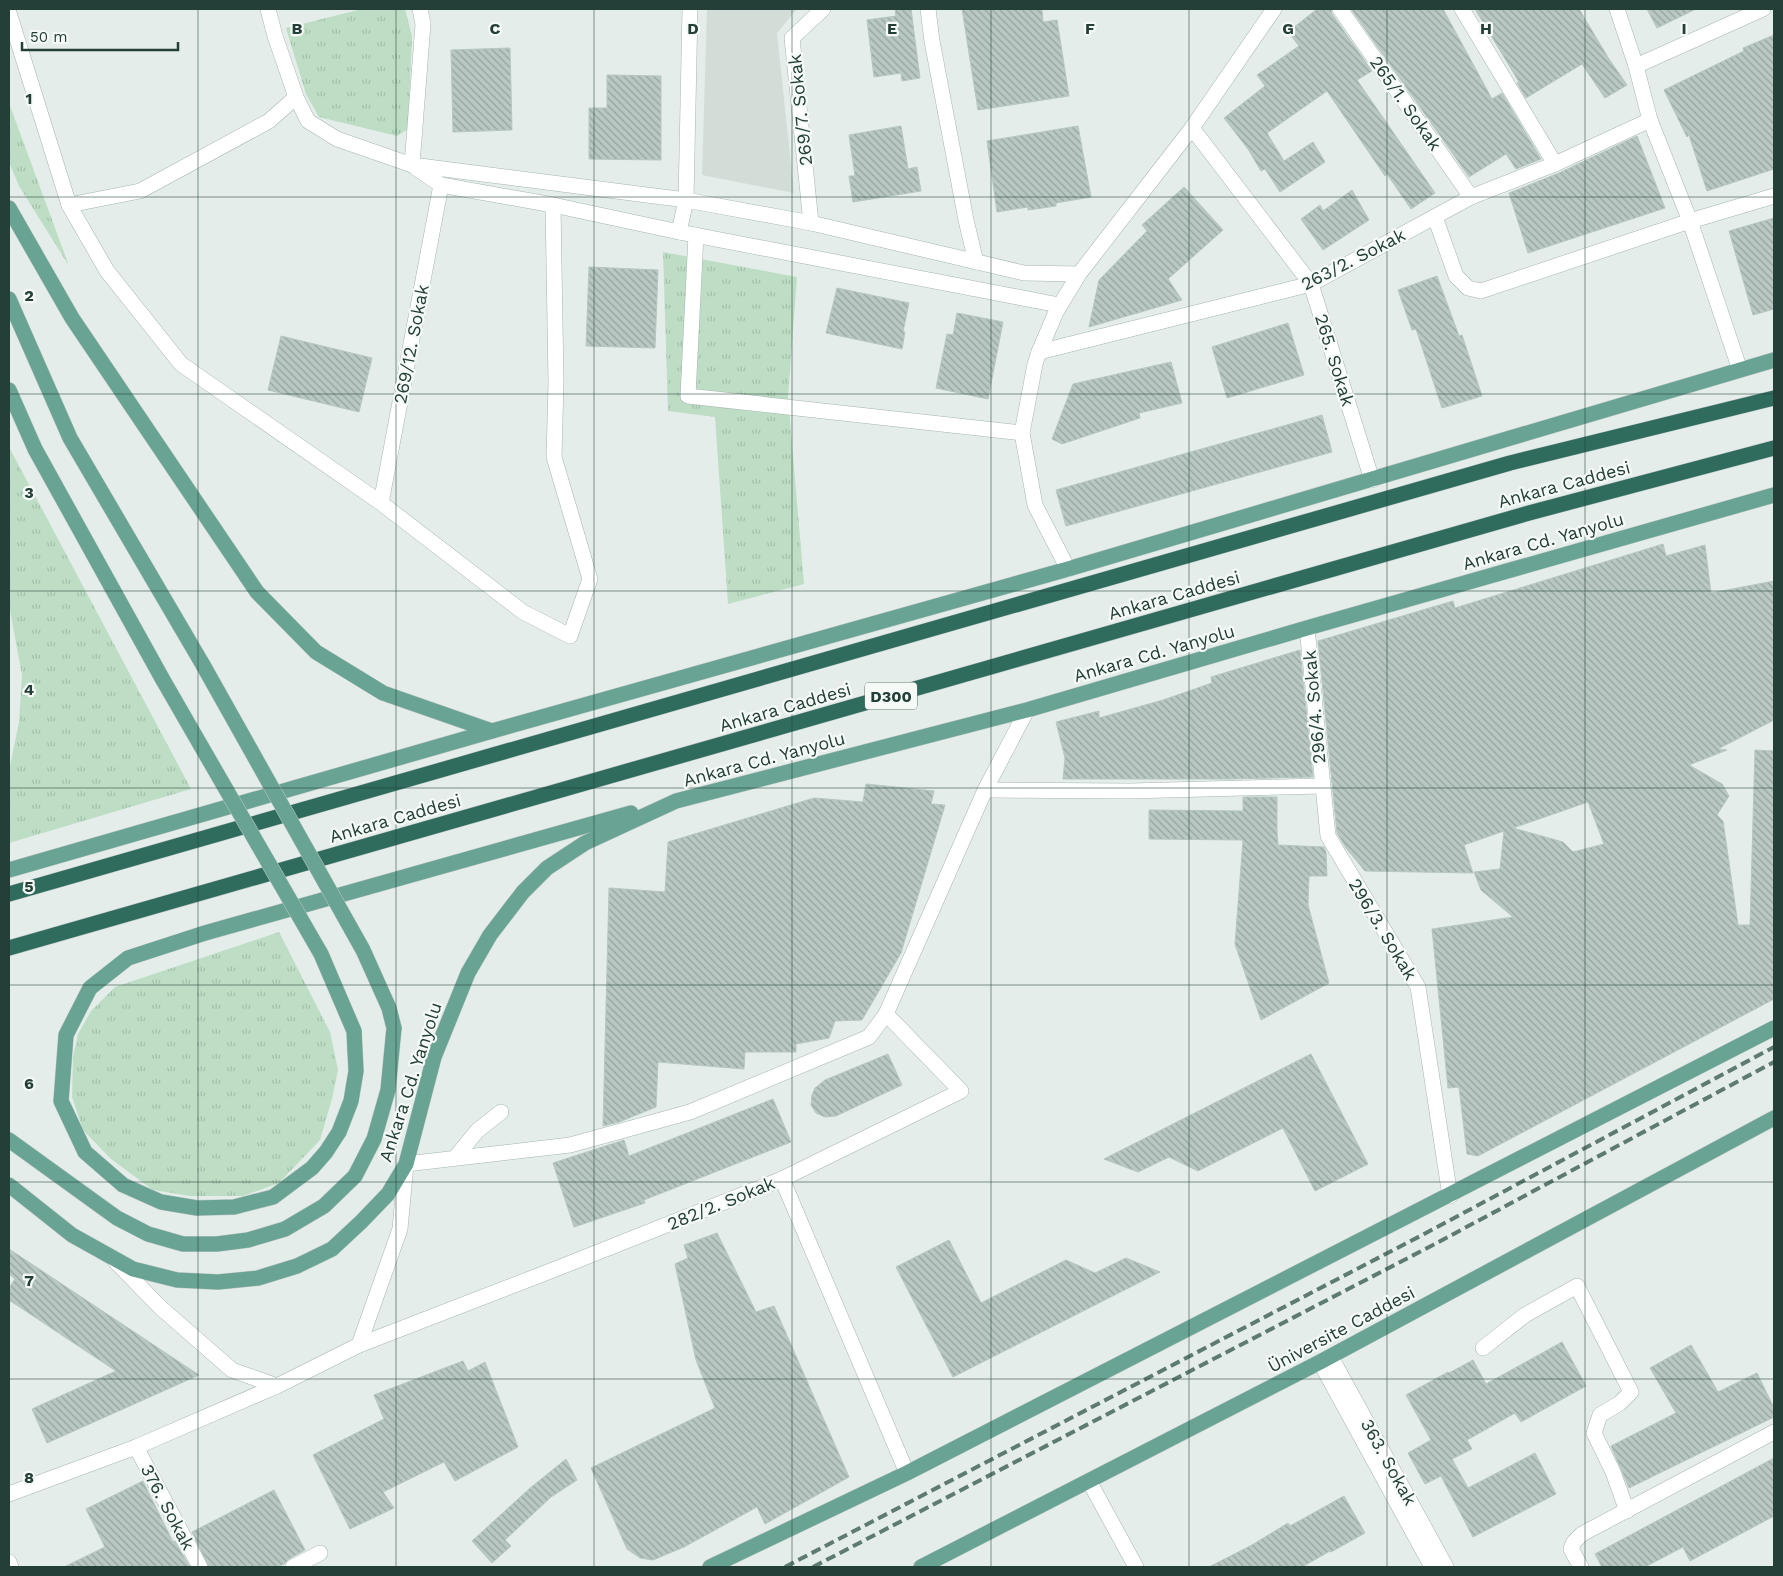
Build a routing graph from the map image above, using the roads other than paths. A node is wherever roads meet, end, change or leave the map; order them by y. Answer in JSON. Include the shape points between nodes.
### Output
{"nodes":[{"id":1,"x":268,"y":9,"type":"edge"},
{"id":2,"x":420,"y":9,"type":"edge"},
{"id":3,"x":690,"y":9,"type":"edge"},
{"id":4,"x":823,"y":9,"type":"edge"},
{"id":5,"x":928,"y":9,"type":"edge"},
{"id":6,"x":1274,"y":9,"type":"edge"},
{"id":7,"x":1340,"y":9,"type":"edge"},
{"id":8,"x":1462,"y":9,"type":"edge"},
{"id":9,"x":1617,"y":9,"type":"edge"},
{"id":10,"x":1763,"y":9,"type":"edge"},
{"id":11,"x":9,"y":13,"type":"edge"},
{"id":12,"x":1636,"y":66,"type":"junction"},
{"id":13,"x":296,"y":97,"type":"junction"},
{"id":14,"x":1650,"y":120,"type":"junction"},
{"id":15,"x":1192,"y":128,"type":"junction"},
{"id":16,"x":1555,"y":164,"type":"junction"},
{"id":17,"x":412,"y":165,"type":"junction"},
{"id":18,"x":441,"y":185,"type":"junction"},
{"id":19,"x":1774,"y":196,"type":"edge"},
{"id":20,"x":1471,"y":197,"type":"junction"},
{"id":21,"x":686,"y":200,"type":"junction"},
{"id":22,"x":553,"y":204,"type":"junction"},
{"id":23,"x":69,"y":205,"type":"junction"},
{"id":24,"x":9,"y":208,"type":"edge"},
{"id":25,"x":1435,"y":217,"type":"junction"},
{"id":26,"x":1690,"y":221,"type":"junction"},
{"id":27,"x":811,"y":223,"type":"junction"},
{"id":28,"x":679,"y":232,"type":"junction"},
{"id":29,"x":696,"y":235,"type":"junction"},
{"id":30,"x":976,"y":262,"type":"junction"},
{"id":31,"x":1079,"y":274,"type":"junction"},
{"id":32,"x":1311,"y":284,"type":"junction"},
{"id":33,"x":9,"y":299,"type":"edge"},
{"id":34,"x":1060,"y":305,"type":"junction"},
{"id":35,"x":1039,"y":352,"type":"junction"},
{"id":36,"x":1774,"y":360,"type":"edge"},
{"id":37,"x":1740,"y":370,"type":"junction"},
{"id":38,"x":9,"y":390,"type":"edge"},
{"id":39,"x":1774,"y":398,"type":"edge"},
{"id":40,"x":1022,"y":433,"type":"junction"},
{"id":41,"x":1774,"y":448,"type":"edge"},
{"id":42,"x":1372,"y":480,"type":"junction"},
{"id":43,"x":1774,"y":495,"type":"edge"},
{"id":44,"x":381,"y":503,"type":"junction"},
{"id":45,"x":1068,"y":569,"type":"junction"},
{"id":46,"x":1307,"y":628,"type":"junction"},
{"id":47,"x":1027,"y":710,"type":"junction"},
{"id":48,"x":492,"y":731,"type":"junction"},
{"id":49,"x":1322,"y":786,"type":"junction"},
{"id":50,"x":985,"y":790,"type":"junction"},
{"id":51,"x":676,"y":801,"type":"junction"},
{"id":52,"x":9,"y":870,"type":"edge"},
{"id":53,"x":9,"y":894,"type":"edge"},
{"id":54,"x":9,"y":948,"type":"edge"},
{"id":55,"x":886,"y":1014,"type":"junction"},
{"id":56,"x":1774,"y":1028,"type":"edge"},
{"id":57,"x":501,"y":1112,"type":"dead end"},
{"id":58,"x":1774,"y":1118,"type":"edge"},
{"id":59,"x":9,"y":1140,"type":"edge"},
{"id":60,"x":455,"y":1158,"type":"junction"},
{"id":61,"x":406,"y":1164,"type":"junction"},
{"id":62,"x":782,"y":1179,"type":"junction"},
{"id":63,"x":9,"y":1185,"type":"edge"},
{"id":64,"x":1450,"y":1196,"type":"junction"},
{"id":65,"x":111,"y":1257,"type":"junction"},
{"id":66,"x":359,"y":1345,"type":"junction"},
{"id":67,"x":1483,"y":1348,"type":"dead end"},
{"id":68,"x":1326,"y":1360,"type":"junction"},
{"id":69,"x":277,"y":1386,"type":"junction"},
{"id":70,"x":1774,"y":1432,"type":"edge"},
{"id":71,"x":136,"y":1447,"type":"junction"},
{"id":72,"x":907,"y":1473,"type":"junction"},
{"id":73,"x":1090,"y":1481,"type":"junction"},
{"id":74,"x":9,"y":1494,"type":"edge"},
{"id":75,"x":1627,"y":1511,"type":"junction"},
{"id":76,"x":320,"y":1553,"type":"dead end"},
{"id":77,"x":9,"y":1562,"type":"edge"},
{"id":78,"x":11,"y":1567,"type":"edge"},
{"id":79,"x":200,"y":1567,"type":"edge"},
{"id":80,"x":293,"y":1567,"type":"edge"},
{"id":81,"x":710,"y":1567,"type":"edge"},
{"id":82,"x":921,"y":1567,"type":"edge"},
{"id":83,"x":1136,"y":1567,"type":"edge"},
{"id":84,"x":1432,"y":1567,"type":"edge"},
{"id":85,"x":1446,"y":1567,"type":"edge"},
{"id":86,"x":1581,"y":1567,"type":"edge"}],
"edges":[{"from":1,"to":13,"type":"street"},
{"from":2,"to":17,"type":"street","via":[[423,24]]},
{"from":3,"to":21,"type":"street"},
{"from":4,"to":27,"type":"street","name":"269/7. Sokak","via":[[792,38]]},
{"from":5,"to":30,"type":"street"},
{"from":6,"to":15,"type":"street"},
{"from":7,"to":20,"type":"street","name":"265/1. Sokak"},
{"from":8,"to":16,"type":"street"},
{"from":9,"to":12,"type":"street"},
{"from":10,"to":12,"type":"street"},
{"from":11,"to":23,"type":"street"},
{"from":12,"to":14,"type":"street"},
{"from":13,"to":17,"type":"street","via":[[308,120],[337,139]]},
{"from":13,"to":23,"type":"street","via":[[269,121],[140,191]]},
{"from":14,"to":16,"type":"street","name":"263/2. Sokak"},
{"from":14,"to":26,"type":"street"},
{"from":15,"to":31,"type":"street"},
{"from":15,"to":32,"type":"street","name":"265. Sokak"},
{"from":16,"to":20,"type":"street","name":"263/2. Sokak"},
{"from":17,"to":18,"type":"street"},
{"from":17,"to":21,"type":"street"},
{"from":18,"to":22,"type":"street"},
{"from":18,"to":44,"type":"street","name":"269/12. Sokak"},
{"from":19,"to":26,"type":"street"},
{"from":20,"to":25,"type":"street","name":"263/2. Sokak"},
{"from":21,"to":27,"type":"street"},
{"from":21,"to":28,"type":"street"},
{"from":22,"to":28,"type":"street"},
{"from":22,"to":44,"type":"street","via":[[554,456],[590,579],[570,636],[524,612]]},
{"from":23,"to":44,"type":"street","via":[[107,271],[181,364]]},
{"from":24,"to":48,"type":"main road","via":[[72,318],[257,592],[316,652],[383,693]]},
{"from":25,"to":26,"type":"street","via":[[1456,276],[1468,288],[1481,291]]},
{"from":25,"to":32,"type":"street","name":"263/2. Sokak"},
{"from":26,"to":37,"type":"street"},
{"from":27,"to":30,"type":"street"},
{"from":28,"to":29,"type":"street"},
{"from":29,"to":34,"type":"street"},
{"from":29,"to":40,"type":"street","via":[[688,396]]},
{"from":30,"to":31,"type":"street","via":[[1024,273]]},
{"from":31,"to":34,"type":"street"},
{"from":32,"to":35,"type":"street","name":"263/2. Sokak"},
{"from":32,"to":42,"type":"street","name":"265. Sokak"},
{"from":33,"to":59,"type":"main road","bridge":true,"via":[[70,438],[203,665],[362,950],[389,1008],[394,1028],[388,1090],[374,1139],[355,1176],[324,1206],[286,1229],[217,1244],[183,1244],[148,1234],[117,1218]]},
{"from":34,"to":35,"type":"street"},
{"from":35,"to":40,"type":"street"},
{"from":36,"to":37,"type":"main road"},
{"from":37,"to":42,"type":"main road"},
{"from":38,"to":51,"type":"main road","bridge":true,"via":[[35,449],[164,680],[321,954],[354,1031],[356,1071],[351,1101],[339,1132],[312,1168],[273,1197],[234,1207],[197,1208],[161,1202],[123,1185],[85,1152],[61,1101],[66,1035],[90,988],[128,958],[205,933]]},
{"from":39,"to":53,"type":"highway","name":"Ankara Caddesi","via":[[1510,463]]},
{"from":40,"to":45,"type":"street","via":[[1035,505]]},
{"from":41,"to":54,"type":"highway","name":"Ankara Caddesi","number":"D300","via":[[1528,513]]},
{"from":42,"to":45,"type":"main road"},
{"from":43,"to":46,"type":"main road","name":"Ankara Cd. Yanyolu"},
{"from":45,"to":48,"type":"main road"},
{"from":46,"to":47,"type":"main road","name":"Ankara Cd. Yanyolu"},
{"from":46,"to":49,"type":"street","name":"296/4. Sokak"},
{"from":47,"to":50,"type":"street"},
{"from":47,"to":51,"type":"main road","name":"Ankara Cd. Yanyolu"},
{"from":48,"to":52,"type":"main road"},
{"from":49,"to":50,"type":"street","via":[[1130,791]]},
{"from":49,"to":64,"type":"street","name":"296/3. Sokak","via":[[1328,836],[1418,987]]},
{"from":50,"to":55,"type":"street"},
{"from":51,"to":61,"type":"main road","name":"Ankara Cd. Yanyolu","via":[[585,843],[547,868],[523,892],[490,935],[468,973],[434,1057]]},
{"from":55,"to":60,"type":"street","via":[[869,1037],[690,1112],[570,1145]]},
{"from":55,"to":62,"type":"street","name":"282/2. Sokak","via":[[961,1091]]},
{"from":56,"to":64,"type":"main road"},
{"from":57,"to":60,"type":"street","via":[[477,1131]]},
{"from":58,"to":68,"type":"main road","name":"Üniversite Caddesi"},
{"from":60,"to":61,"type":"street"},
{"from":61,"to":65,"type":"main road","name":"Ankara Cd. Yanyolu","via":[[388,1194],[361,1222],[332,1249],[297,1266],[258,1278],[218,1282],[177,1280],[133,1269]]},
{"from":61,"to":66,"type":"street","via":[[400,1229]]},
{"from":62,"to":66,"type":"street","name":"282/2. Sokak"},
{"from":62,"to":72,"type":"street"},
{"from":63,"to":65,"type":"main road","name":"Ankara Cd. Yanyolu","via":[[72,1235]]},
{"from":64,"to":72,"type":"main road"},
{"from":65,"to":69,"type":"street","via":[[232,1370]]},
{"from":66,"to":69,"type":"street","name":"282/2. Sokak"},
{"from":67,"to":75,"type":"street","via":[[1525,1316],[1577,1286],[1631,1392],[1600,1415],[1594,1433]]},
{"from":68,"to":73,"type":"main road","name":"Üniversite Caddesi"},
{"from":68,"to":84,"type":"street"},
{"from":68,"to":85,"type":"street","name":"363. Sokak"},
{"from":69,"to":71,"type":"street","name":"282/2. Sokak"},
{"from":70,"to":75,"type":"street"},
{"from":71,"to":74,"type":"street","name":"282/2. Sokak"},
{"from":71,"to":79,"type":"street","name":"376. Sokak"},
{"from":72,"to":81,"type":"main road"},
{"from":73,"to":82,"type":"main road","name":"Üniversite Caddesi"},
{"from":73,"to":83,"type":"street"},
{"from":75,"to":86,"type":"street","via":[[1582,1534],[1574,1542],[1572,1549]]},
{"from":76,"to":80,"type":"street"},
{"from":77,"to":78,"type":"street"}]}
